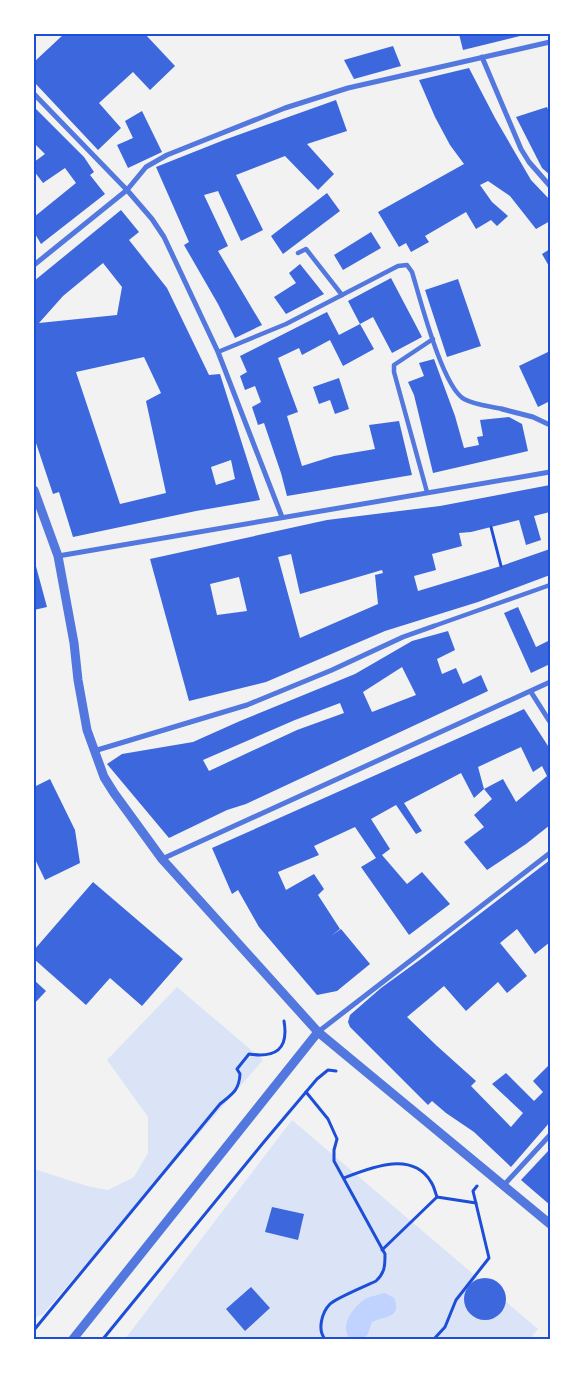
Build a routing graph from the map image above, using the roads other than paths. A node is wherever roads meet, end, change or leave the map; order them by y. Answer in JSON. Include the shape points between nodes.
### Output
{"nodes":[{"id":1,"x":550,"y":42,"type":"edge"},
{"id":2,"x":482,"y":57,"type":"junction"},
{"id":3,"x":34,"y":94,"type":"edge"},
{"id":4,"x":550,"y":186,"type":"edge"},
{"id":5,"x":127,"y":190,"type":"junction"},
{"id":6,"x":298,"y":253,"type":"dead end"},
{"id":7,"x":34,"y":266,"type":"edge"},
{"id":8,"x":342,"y":295,"type":"junction"},
{"id":9,"x":433,"y":339,"type":"junction"},
{"id":10,"x":218,"y":352,"type":"junction"},
{"id":11,"x":502,"y":409,"type":"joint"},
{"id":12,"x":550,"y":425,"type":"edge"},
{"id":13,"x":550,"y":472,"type":"edge"},
{"id":14,"x":34,"y":490,"type":"edge"},
{"id":15,"x":427,"y":492,"type":"junction"},
{"id":16,"x":282,"y":517,"type":"junction"},
{"id":17,"x":58,"y":556,"type":"junction"},
{"id":18,"x":550,"y":585,"type":"edge"},
{"id":19,"x":434,"y":626,"type":"joint"},
{"id":20,"x":550,"y":682,"type":"edge"},
{"id":21,"x":530,"y":692,"type":"junction"},
{"id":22,"x":550,"y":722,"type":"edge"},
{"id":23,"x":94,"y":752,"type":"junction"},
{"id":24,"x":550,"y":854,"type":"edge"},
{"id":25,"x":162,"y":859,"type":"junction"},
{"id":26,"x":318,"y":1032,"type":"junction"},
{"id":27,"x":550,"y":1135,"type":"edge"},
{"id":28,"x":504,"y":1184,"type":"junction"},
{"id":29,"x":550,"y":1224,"type":"edge"},
{"id":30,"x":73,"y":1339,"type":"edge"}],
"edges":[{"from":1,"to":2,"type":"street"},
{"from":2,"to":4,"type":"street","via":[[521,149]]},
{"from":2,"to":5,"type":"street","via":[[348,88],[285,108],[167,155],[146,167]]},
{"from":3,"to":5,"type":"street"},
{"from":5,"to":7,"type":"street"},
{"from":5,"to":10,"type":"street","via":[[164,237]]},
{"from":6,"to":8,"type":"street","via":[[306,249]]},
{"from":8,"to":9,"type":"street","via":[[398,266],[407,265]]},
{"from":8,"to":10,"type":"street","via":[[286,324]]},
{"from":9,"to":11,"type":"street","via":[[456,392],[477,404]]},
{"from":9,"to":15,"type":"street","via":[[394,365]]},
{"from":10,"to":16,"type":"street"},
{"from":11,"to":12,"type":"street"},
{"from":13,"to":15,"type":"street"},
{"from":14,"to":17,"type":"street"},
{"from":15,"to":16,"type":"street"},
{"from":16,"to":17,"type":"street"},
{"from":17,"to":23,"type":"street","via":[[87,730]]},
{"from":18,"to":19,"type":"street"},
{"from":19,"to":23,"type":"street","via":[[247,705]]},
{"from":20,"to":21,"type":"street"},
{"from":21,"to":22,"type":"street"},
{"from":21,"to":25,"type":"street"},
{"from":23,"to":25,"type":"street","via":[[114,793]]},
{"from":24,"to":26,"type":"street"},
{"from":25,"to":26,"type":"street"},
{"from":26,"to":28,"type":"street"},
{"from":26,"to":30,"type":"street"},
{"from":27,"to":28,"type":"street"},
{"from":28,"to":29,"type":"street"}]}
